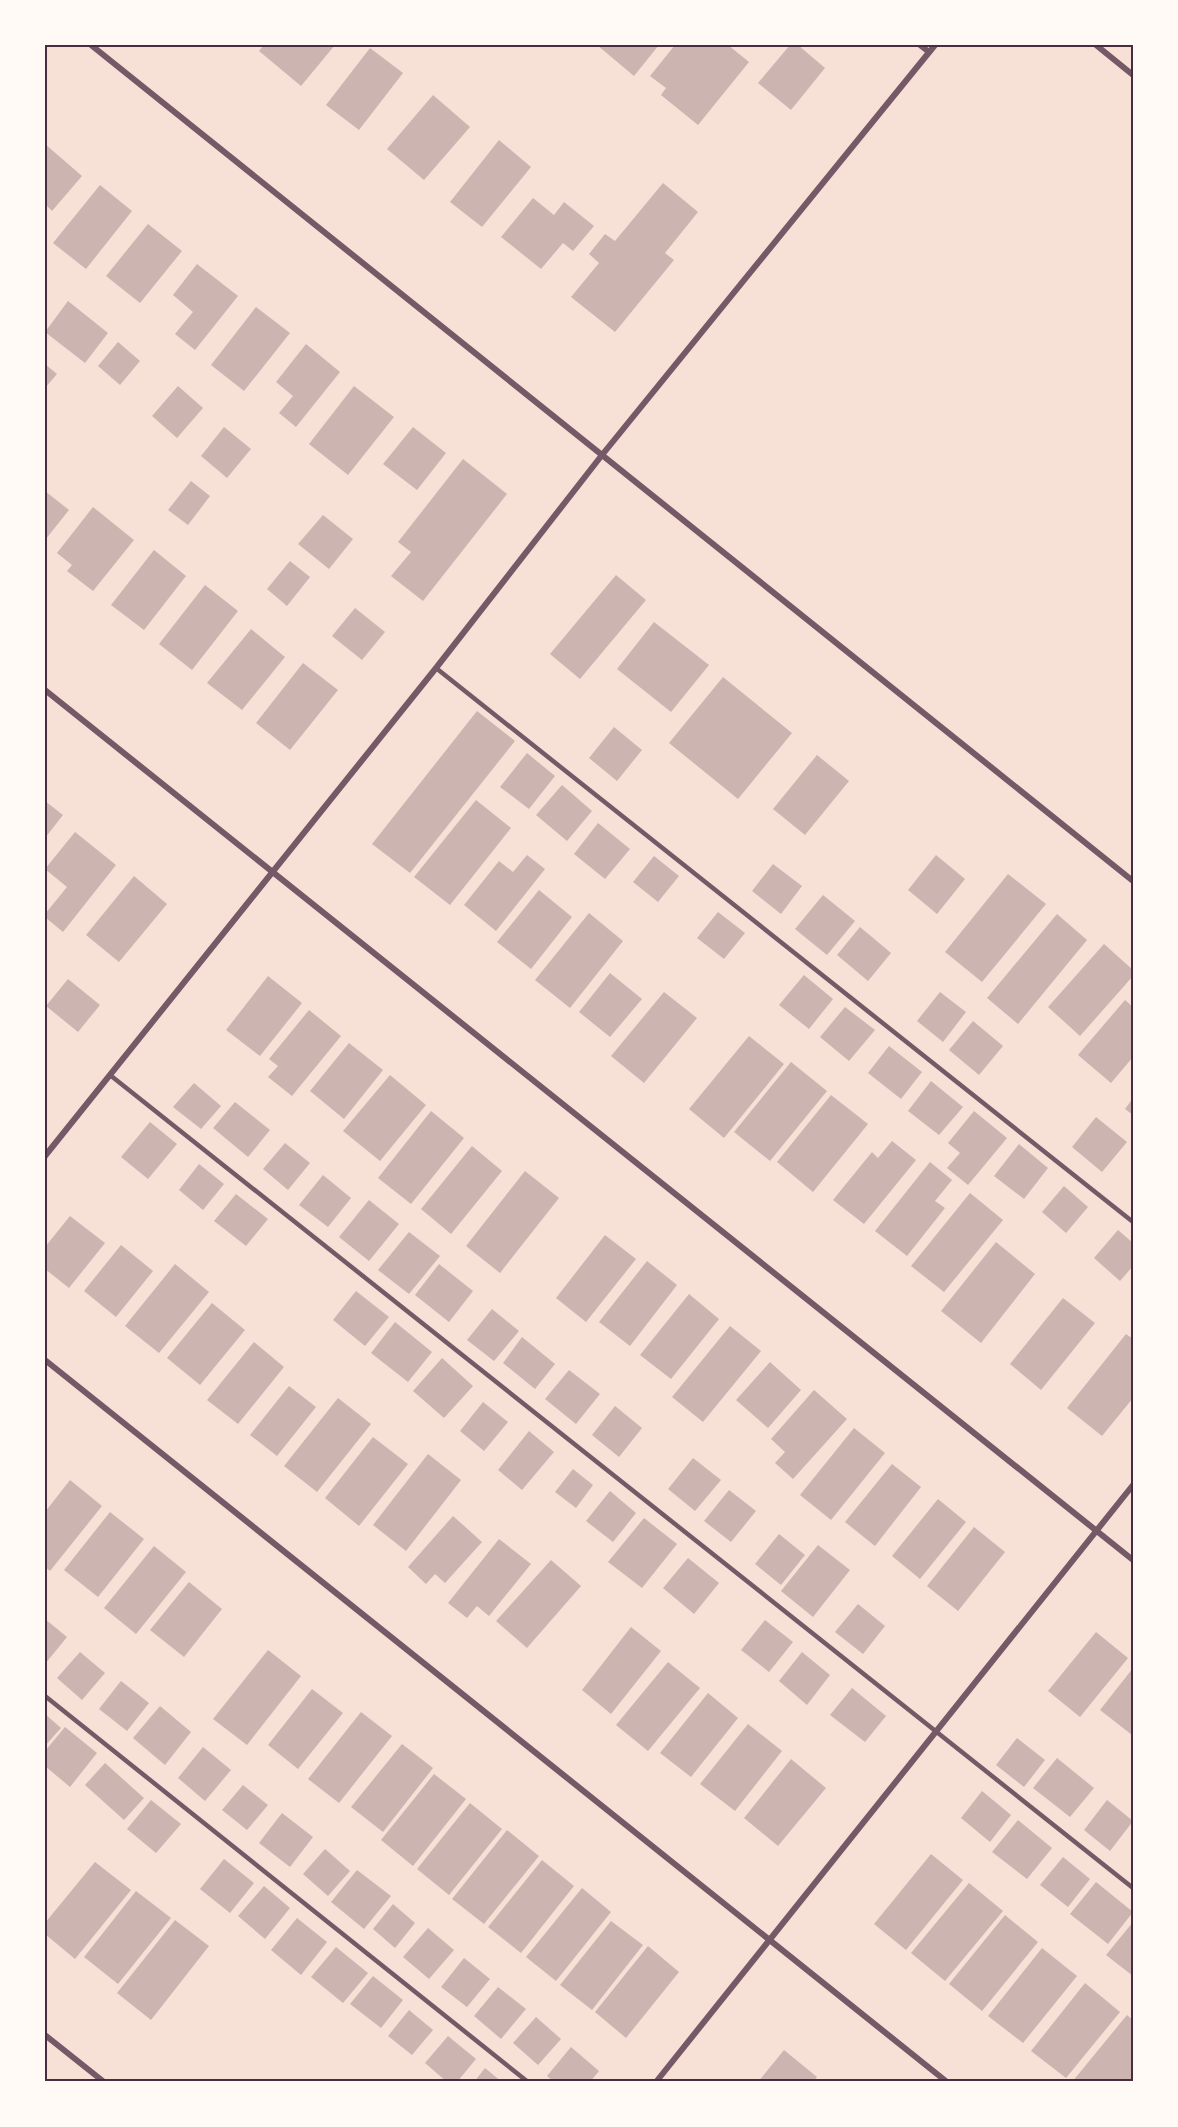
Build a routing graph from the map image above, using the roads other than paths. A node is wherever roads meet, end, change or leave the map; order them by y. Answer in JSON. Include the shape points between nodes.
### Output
{"nodes":[{"id":1,"x":91,"y":45,"type":"edge"},
{"id":2,"x":920,"y":45,"type":"edge"},
{"id":3,"x":935,"y":45,"type":"edge"},
{"id":4,"x":1096,"y":45,"type":"edge"},
{"id":5,"x":929,"y":52,"type":"junction"},
{"id":6,"x":1133,"y":75,"type":"edge"},
{"id":7,"x":602,"y":455,"type":"junction"},
{"id":8,"x":436,"y":668,"type":"junction"},
{"id":9,"x":45,"y":690,"type":"edge"},
{"id":10,"x":273,"y":872,"type":"junction"},
{"id":11,"x":1133,"y":881,"type":"edge"},
{"id":12,"x":110,"y":1075,"type":"junction"},
{"id":13,"x":45,"y":1156,"type":"edge"},
{"id":14,"x":1133,"y":1222,"type":"edge"},
{"id":15,"x":45,"y":1360,"type":"edge"},
{"id":16,"x":1133,"y":1485,"type":"edge"},
{"id":17,"x":1096,"y":1531,"type":"junction"},
{"id":18,"x":1133,"y":1560,"type":"edge"},
{"id":19,"x":45,"y":1696,"type":"edge"},
{"id":20,"x":936,"y":1732,"type":"junction"},
{"id":21,"x":1133,"y":1888,"type":"edge"},
{"id":22,"x":770,"y":1940,"type":"junction"},
{"id":23,"x":45,"y":2035,"type":"edge"},
{"id":24,"x":104,"y":2082,"type":"edge"},
{"id":25,"x":528,"y":2082,"type":"edge"},
{"id":26,"x":656,"y":2082,"type":"edge"},
{"id":27,"x":947,"y":2082,"type":"edge"}],
"edges":[{"from":1,"to":7,"type":"street"},
{"from":2,"to":5,"type":"street"},
{"from":3,"to":5,"type":"street"},
{"from":4,"to":6,"type":"street"},
{"from":5,"to":7,"type":"street"},
{"from":7,"to":8,"type":"street"},
{"from":7,"to":11,"type":"street"},
{"from":8,"to":10,"type":"street"},
{"from":8,"to":14,"type":"lane"},
{"from":9,"to":10,"type":"street"},
{"from":10,"to":12,"type":"street"},
{"from":10,"to":17,"type":"street"},
{"from":12,"to":13,"type":"street"},
{"from":12,"to":20,"type":"lane"},
{"from":15,"to":22,"type":"street"},
{"from":16,"to":17,"type":"street"},
{"from":17,"to":18,"type":"street"},
{"from":17,"to":20,"type":"street"},
{"from":19,"to":25,"type":"lane"},
{"from":20,"to":21,"type":"lane"},
{"from":20,"to":22,"type":"street"},
{"from":22,"to":26,"type":"street"},
{"from":22,"to":27,"type":"street"},
{"from":23,"to":24,"type":"street"}]}
